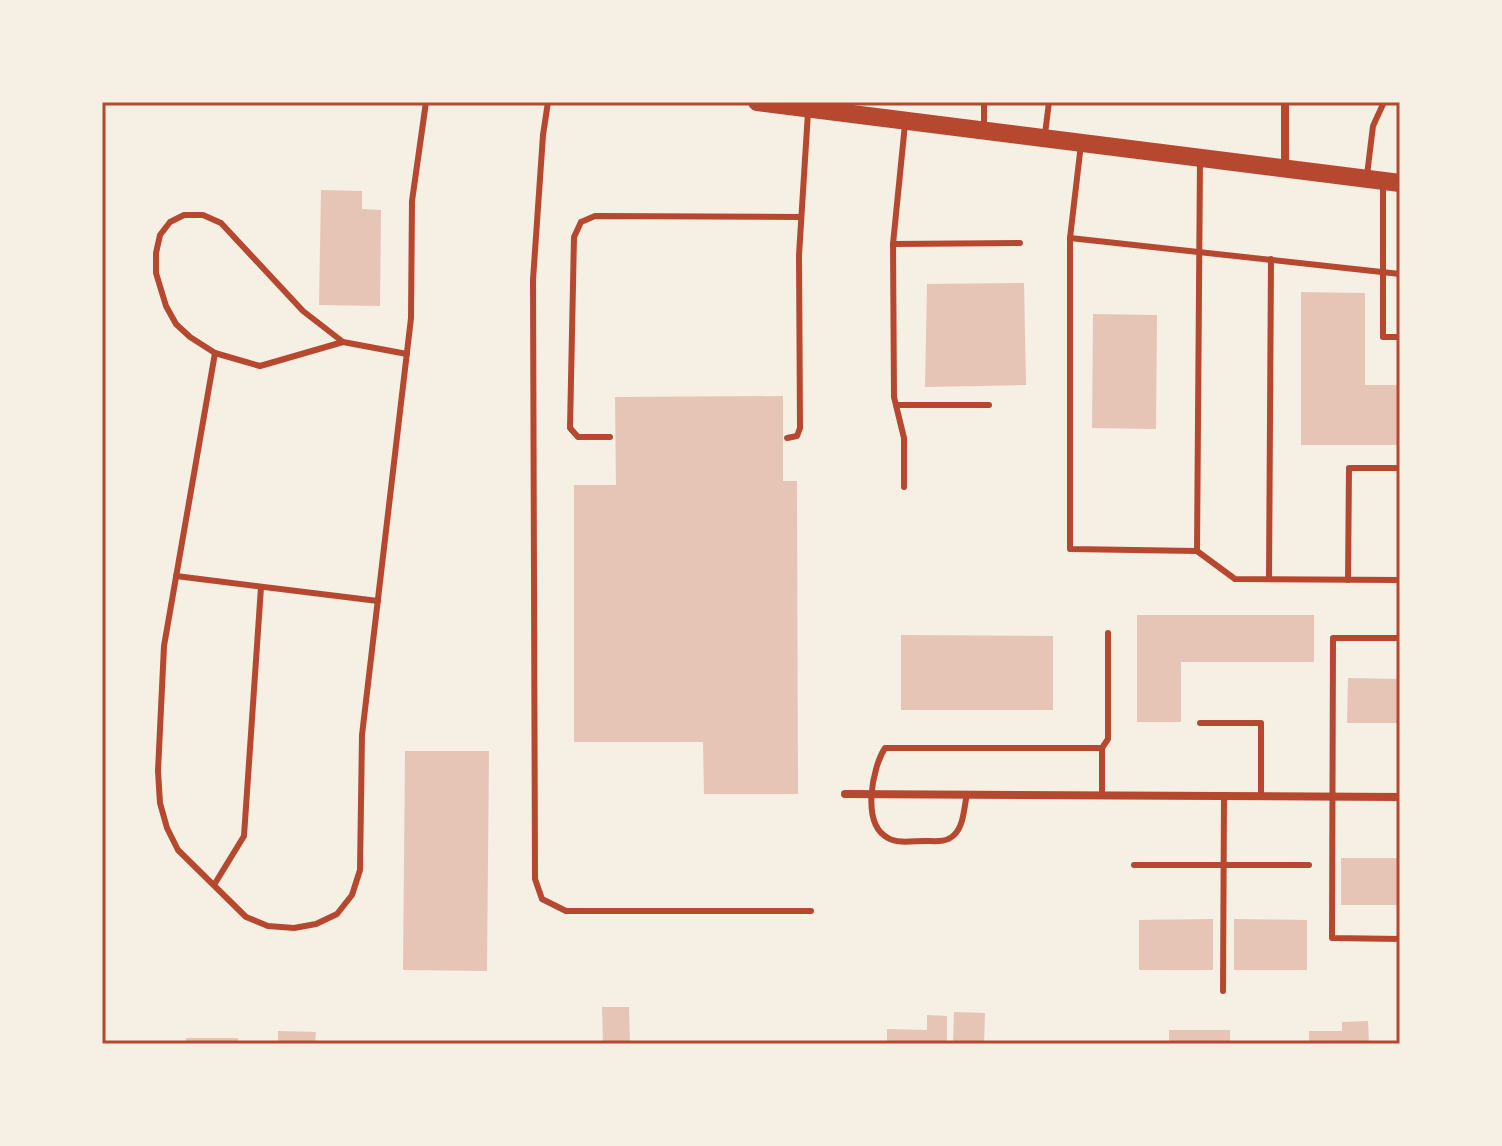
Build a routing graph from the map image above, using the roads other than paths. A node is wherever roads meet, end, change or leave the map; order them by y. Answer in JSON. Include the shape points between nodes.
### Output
{"nodes":[{"id":1,"x":426,"y":102,"type":"edge"},
{"id":2,"x":548,"y":102,"type":"edge"},
{"id":3,"x":764,"y":102,"type":"edge"},
{"id":4,"x":984,"y":102,"type":"edge"},
{"id":5,"x":1049,"y":102,"type":"edge"},
{"id":6,"x":1285,"y":102,"type":"edge"},
{"id":7,"x":1384,"y":102,"type":"edge"},
{"id":8,"x":808,"y":109,"type":"junction"},
{"id":9,"x":905,"y":121,"type":"junction"},
{"id":10,"x":984,"y":130,"type":"junction"},
{"id":11,"x":1045,"y":138,"type":"junction"},
{"id":12,"x":1081,"y":142,"type":"junction"},
{"id":13,"x":1200,"y":158,"type":"junction"},
{"id":14,"x":1285,"y":169,"type":"junction"},
{"id":15,"x":1383,"y":181,"type":"edge"},
{"id":16,"x":801,"y":217,"type":"junction"},
{"id":17,"x":1070,"y":238,"type":"junction"},
{"id":18,"x":1020,"y":243,"type":"dead end"},
{"id":19,"x":893,"y":244,"type":"junction"},
{"id":20,"x":1199,"y":251,"type":"junction"},
{"id":21,"x":1271,"y":259,"type":"junction"},
{"id":22,"x":1383,"y":272,"type":"junction"},
{"id":23,"x":1400,"y":274,"type":"edge"},
{"id":24,"x":1400,"y":337,"type":"edge"},
{"id":25,"x":343,"y":342,"type":"junction"},
{"id":26,"x":215,"y":353,"type":"junction"},
{"id":27,"x":407,"y":354,"type":"junction"},
{"id":28,"x":896,"y":405,"type":"junction"},
{"id":29,"x":989,"y":405,"type":"dead end"},
{"id":30,"x":610,"y":437,"type":"dead end"},
{"id":31,"x":787,"y":438,"type":"dead end"},
{"id":32,"x":1400,"y":468,"type":"edge"},
{"id":33,"x":904,"y":487,"type":"dead end"},
{"id":34,"x":1197,"y":551,"type":"junction"},
{"id":35,"x":176,"y":576,"type":"junction"},
{"id":36,"x":1269,"y":579,"type":"junction"},
{"id":37,"x":1348,"y":580,"type":"junction"},
{"id":38,"x":1400,"y":580,"type":"edge"},
{"id":39,"x":261,"y":587,"type":"junction"},
{"id":40,"x":378,"y":601,"type":"junction"},
{"id":41,"x":1108,"y":633,"type":"dead end"},
{"id":42,"x":1400,"y":638,"type":"edge"},
{"id":43,"x":1200,"y":723,"type":"dead end"},
{"id":44,"x":1102,"y":748,"type":"junction"},
{"id":45,"x":845,"y":794,"type":"dead end"},
{"id":46,"x":870,"y":794,"type":"junction"},
{"id":47,"x":967,"y":794,"type":"junction"},
{"id":48,"x":1102,"y":795,"type":"junction"},
{"id":49,"x":1224,"y":796,"type":"junction"},
{"id":50,"x":1261,"y":796,"type":"junction"},
{"id":51,"x":1333,"y":796,"type":"junction"},
{"id":52,"x":1400,"y":797,"type":"edge"},
{"id":53,"x":1134,"y":865,"type":"dead end"},
{"id":54,"x":1224,"y":865,"type":"junction"},
{"id":55,"x":1309,"y":865,"type":"dead end"},
{"id":56,"x":214,"y":885,"type":"junction"},
{"id":57,"x":811,"y":911,"type":"dead end"},
{"id":58,"x":1400,"y":939,"type":"edge"},
{"id":59,"x":1223,"y":991,"type":"dead end"}],
"edges":[{"from":1,"to":27,"type":"lane","via":[[412,201]]},
{"from":2,"to":57,"type":"lane","via":[[533,280],[535,879],[542,899],[566,911]]},
{"from":3,"to":8,"type":"main road"},
{"from":4,"to":10,"type":"lane"},
{"from":5,"to":11,"type":"lane"},
{"from":6,"to":14,"type":"street"},
{"from":7,"to":15,"type":"lane","via":[[1373,126]]},
{"from":8,"to":9,"type":"main road"},
{"from":8,"to":16,"type":"lane"},
{"from":9,"to":10,"type":"main road"},
{"from":9,"to":19,"type":"lane"},
{"from":10,"to":11,"type":"main road"},
{"from":11,"to":12,"type":"main road"},
{"from":12,"to":13,"type":"main road"},
{"from":12,"to":17,"type":"lane"},
{"from":13,"to":14,"type":"main road"},
{"from":13,"to":20,"type":"lane"},
{"from":14,"to":15,"type":"main road"},
{"from":15,"to":22,"type":"lane"},
{"from":16,"to":30,"type":"lane","via":[[595,216],[581,222],[574,237],[570,428],[578,437]]},
{"from":16,"to":31,"type":"lane","via":[[800,432]]},
{"from":17,"to":20,"type":"lane"},
{"from":17,"to":34,"type":"lane","via":[[1070,549]]},
{"from":18,"to":19,"type":"lane"},
{"from":19,"to":28,"type":"lane"},
{"from":20,"to":21,"type":"lane"},
{"from":20,"to":34,"type":"lane"},
{"from":21,"to":22,"type":"lane"},
{"from":21,"to":36,"type":"lane"},
{"from":22,"to":23,"type":"lane"},
{"from":22,"to":24,"type":"lane","via":[[1383,337]]},
{"from":25,"to":26,"type":"lane","via":[[260,366]]},
{"from":25,"to":26,"type":"lane","via":[[303,311],[221,223],[203,215],[184,215],[160,235],[156,273],[176,324]]},
{"from":25,"to":27,"type":"lane"},
{"from":26,"to":35,"type":"lane"},
{"from":27,"to":40,"type":"lane"},
{"from":28,"to":29,"type":"lane"},
{"from":28,"to":33,"type":"lane","via":[[904,438]]},
{"from":32,"to":37,"type":"lane","via":[[1349,468]]},
{"from":34,"to":36,"type":"lane","via":[[1235,579]]},
{"from":35,"to":39,"type":"lane"},
{"from":35,"to":56,"type":"lane","via":[[164,646],[160,803],[178,850]]},
{"from":36,"to":37,"type":"lane"},
{"from":37,"to":38,"type":"lane"},
{"from":39,"to":40,"type":"lane"},
{"from":39,"to":56,"type":"lane","via":[[244,836]]},
{"from":40,"to":56,"type":"lane","via":[[362,735],[360,870],[352,895],[337,914],[294,928],[246,917]]},
{"from":41,"to":44,"type":"lane","via":[[1108,739]]},
{"from":42,"to":51,"type":"lane","via":[[1333,638]]},
{"from":43,"to":50,"type":"lane","via":[[1261,723]]},
{"from":44,"to":46,"type":"lane","via":[[885,748]]},
{"from":44,"to":48,"type":"lane"},
{"from":45,"to":46,"type":"street"},
{"from":46,"to":47,"type":"street"},
{"from":46,"to":47,"type":"lane","via":[[877,828],[895,841],[952,838]]},
{"from":47,"to":48,"type":"street"},
{"from":48,"to":49,"type":"street"},
{"from":49,"to":50,"type":"street"},
{"from":49,"to":54,"type":"lane"},
{"from":50,"to":51,"type":"street"},
{"from":51,"to":52,"type":"street"},
{"from":51,"to":58,"type":"lane","via":[[1332,938]]},
{"from":53,"to":54,"type":"lane"},
{"from":54,"to":55,"type":"lane"},
{"from":54,"to":59,"type":"lane"}]}
